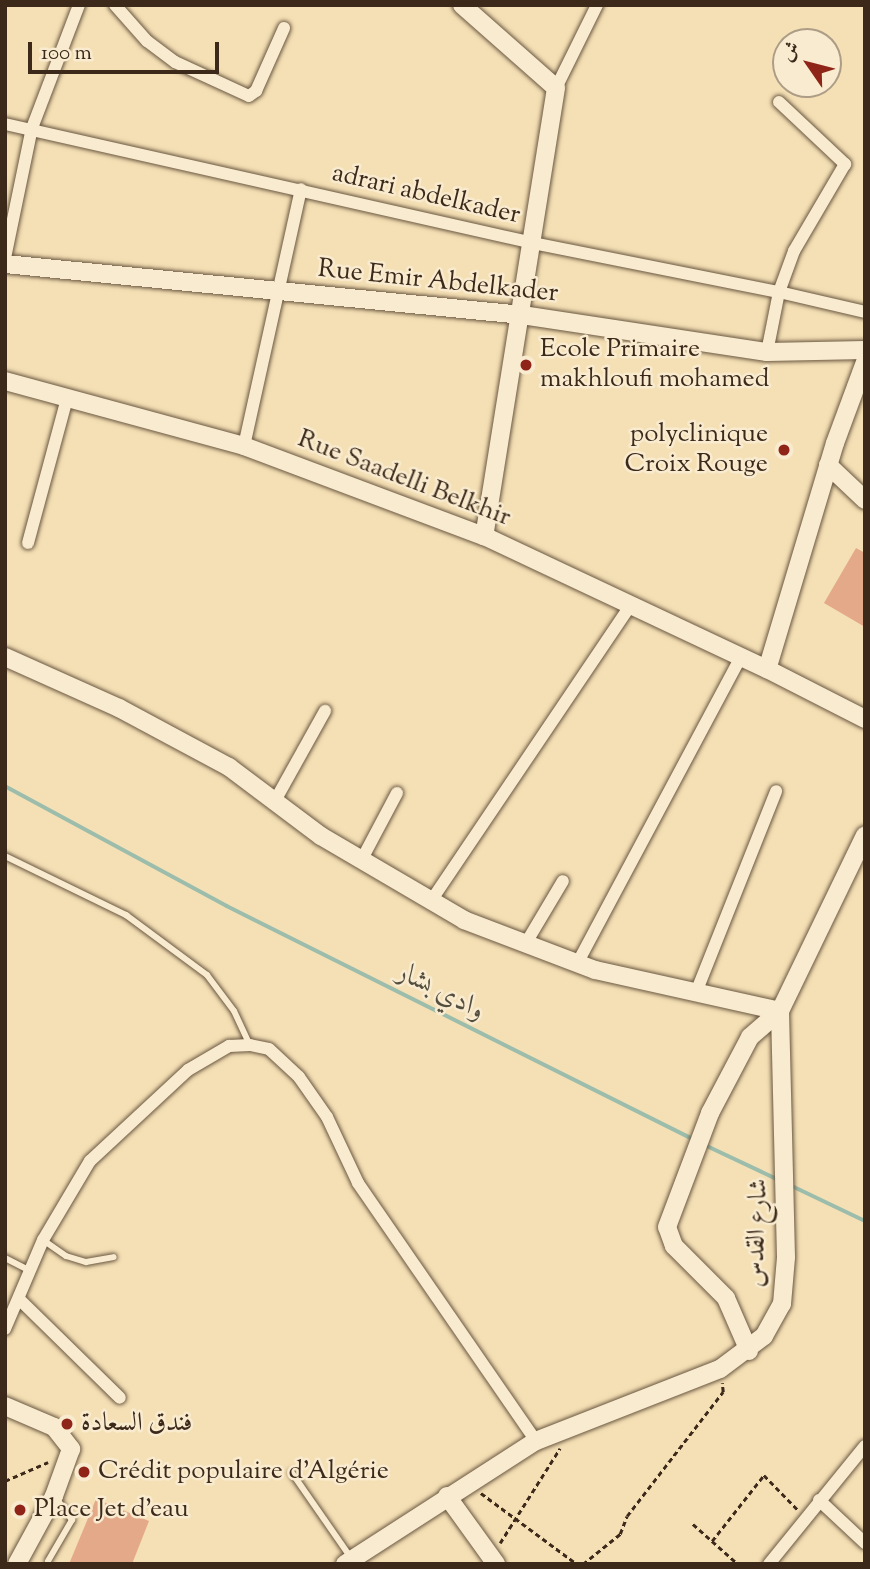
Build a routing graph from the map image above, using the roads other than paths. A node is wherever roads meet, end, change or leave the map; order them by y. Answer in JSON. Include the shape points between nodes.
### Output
{"nodes":[{"id":1,"x":79,"y":5,"type":"edge"},
{"id":2,"x":115,"y":5,"type":"edge"},
{"id":3,"x":597,"y":5,"type":"edge"},
{"id":4,"x":472,"y":9,"type":"edge"},
{"id":5,"x":284,"y":28,"type":"dead end"},
{"id":6,"x":556,"y":88,"type":"junction"},
{"id":7,"x":779,"y":102,"type":"dead end"},
{"id":8,"x":5,"y":124,"type":"edge"},
{"id":9,"x":32,"y":128,"type":"junction"},
{"id":10,"x":301,"y":189,"type":"junction"},
{"id":11,"x":533,"y":243,"type":"junction"},
{"id":12,"x":5,"y":258,"type":"edge"},
{"id":13,"x":5,"y":264,"type":"edge"},
{"id":14,"x":278,"y":291,"type":"junction"},
{"id":15,"x":779,"y":292,"type":"junction"},
{"id":16,"x":865,"y":312,"type":"edge"},
{"id":17,"x":522,"y":315,"type":"junction"},
{"id":18,"x":865,"y":351,"type":"edge"},
{"id":19,"x":767,"y":352,"type":"junction"},
{"id":20,"x":865,"y":362,"type":"edge"},
{"id":21,"x":5,"y":382,"type":"edge"},
{"id":22,"x":67,"y":398,"type":"junction"},
{"id":23,"x":244,"y":446,"type":"junction"},
{"id":24,"x":828,"y":465,"type":"junction"},
{"id":25,"x":865,"y":500,"type":"edge"},
{"id":26,"x":484,"y":536,"type":"junction"},
{"id":27,"x":28,"y":543,"type":"dead end"},
{"id":28,"x":631,"y":605,"type":"junction"},
{"id":29,"x":5,"y":657,"type":"edge"},
{"id":30,"x":741,"y":657,"type":"junction"},
{"id":31,"x":767,"y":670,"type":"junction"},
{"id":32,"x":326,"y":711,"type":"dead end"},
{"id":33,"x":865,"y":719,"type":"edge"},
{"id":34,"x":776,"y":791,"type":"dead end"},
{"id":35,"x":397,"y":793,"type":"dead end"},
{"id":36,"x":276,"y":799,"type":"junction"},
{"id":37,"x":865,"y":835,"type":"edge"},
{"id":38,"x":5,"y":856,"type":"edge"},
{"id":39,"x":361,"y":861,"type":"junction"},
{"id":40,"x":563,"y":881,"type":"dead end"},
{"id":41,"x":431,"y":901,"type":"junction"},
{"id":42,"x":526,"y":943,"type":"junction"},
{"id":43,"x":578,"y":962,"type":"junction"},
{"id":44,"x":697,"y":990,"type":"junction"},
{"id":45,"x":780,"y":1011,"type":"junction"},
{"id":46,"x":250,"y":1045,"type":"junction"},
{"id":47,"x":43,"y":1240,"type":"junction"},
{"id":48,"x":114,"y":1256,"type":"dead end"},
{"id":49,"x":5,"y":1258,"type":"edge"},
{"id":50,"x":30,"y":1271,"type":"junction"},
{"id":51,"x":19,"y":1299,"type":"junction"},
{"id":52,"x":5,"y":1329,"type":"edge"},
{"id":53,"x":749,"y":1350,"type":"junction"},
{"id":54,"x":120,"y":1398,"type":"dead end"},
{"id":55,"x":5,"y":1406,"type":"edge"},
{"id":56,"x":536,"y":1441,"type":"junction"},
{"id":57,"x":865,"y":1446,"type":"edge"},
{"id":58,"x":292,"y":1473,"type":"dead end"},
{"id":59,"x":54,"y":1496,"type":"junction"},
{"id":60,"x":447,"y":1496,"type":"junction"},
{"id":61,"x":819,"y":1500,"type":"junction"},
{"id":62,"x":865,"y":1543,"type":"edge"},
{"id":63,"x":497,"y":1555,"type":"edge"},
{"id":64,"x":48,"y":1561,"type":"dead end"},
{"id":65,"x":351,"y":1562,"type":"edge"},
{"id":66,"x":17,"y":1564,"type":"edge"},
{"id":67,"x":769,"y":1564,"type":"edge"}],
"edges":[{"from":1,"to":9,"type":"street"},
{"from":2,"to":5,"type":"street","via":[[175,62],[249,96],[256,91]]},
{"from":3,"to":6,"type":"street"},
{"from":4,"to":6,"type":"main road"},
{"from":6,"to":11,"type":"main road"},
{"from":7,"to":15,"type":"street","via":[[845,164],[794,251]]},
{"from":8,"to":9,"type":"street","name":"adrari abdelkader"},
{"from":9,"to":10,"type":"street","name":"adrari abdelkader"},
{"from":9,"to":12,"type":"street"},
{"from":10,"to":11,"type":"street","name":"adrari abdelkader"},
{"from":10,"to":14,"type":"street"},
{"from":11,"to":15,"type":"street","name":"adrari abdelkader"},
{"from":11,"to":17,"type":"main road"},
{"from":13,"to":14,"type":"main road","name":"Rue Emir Abdelkader"},
{"from":14,"to":17,"type":"main road","name":"Rue Emir Abdelkader"},
{"from":14,"to":23,"type":"street"},
{"from":15,"to":16,"type":"street","name":"adrari abdelkader"},
{"from":15,"to":19,"type":"street"},
{"from":17,"to":19,"type":"main road","name":"Rue Emir Abdelkader"},
{"from":17,"to":26,"type":"main road"},
{"from":18,"to":19,"type":"main road","name":"Rue Emir Abdelkader"},
{"from":20,"to":24,"type":"main road"},
{"from":21,"to":22,"type":"main road","name":"Rue Saadelli Belkhir"},
{"from":22,"to":23,"type":"main road","name":"Rue Saadelli Belkhir"},
{"from":22,"to":27,"type":"street"},
{"from":23,"to":26,"type":"main road","name":"Rue Saadelli Belkhir"},
{"from":24,"to":25,"type":"main road"},
{"from":24,"to":31,"type":"main road"},
{"from":26,"to":28,"type":"main road","name":"Rue Saadelli Belkhir"},
{"from":28,"to":30,"type":"main road","name":"Rue Saadelli Belkhir"},
{"from":28,"to":41,"type":"street"},
{"from":29,"to":36,"type":"main road","via":[[166,733]]},
{"from":30,"to":31,"type":"main road","name":"Rue Saadelli Belkhir"},
{"from":30,"to":43,"type":"street"},
{"from":31,"to":33,"type":"main road","name":"Rue Saadelli Belkhir"},
{"from":32,"to":36,"type":"street"},
{"from":34,"to":44,"type":"street"},
{"from":35,"to":39,"type":"street"},
{"from":36,"to":39,"type":"main road"},
{"from":37,"to":45,"type":"main road","name":"شارع القدس"},
{"from":38,"to":46,"type":"lane","via":[[126,915],[207,975],[234,1011]]},
{"from":39,"to":41,"type":"main road"},
{"from":40,"to":42,"type":"street"},
{"from":41,"to":42,"type":"main road","via":[[464,920]]},
{"from":42,"to":43,"type":"main road"},
{"from":43,"to":44,"type":"main road"},
{"from":44,"to":45,"type":"main road"},
{"from":45,"to":53,"type":"main road","name":"شارع القدس","via":[[786,1131],[782,1304],[764,1336]]},
{"from":45,"to":53,"type":"main road","via":[[750,1037],[710,1113],[667,1236],[726,1298]]},
{"from":46,"to":47,"type":"street","via":[[229,1046],[188,1070],[124,1125],[77,1179]]},
{"from":46,"to":56,"type":"street","via":[[269,1049],[299,1077],[327,1117],[358,1183]]},
{"from":47,"to":48,"type":"lane","via":[[65,1256],[86,1262]]},
{"from":47,"to":50,"type":"street"},
{"from":49,"to":50,"type":"lane"},
{"from":50,"to":51,"type":"street"},
{"from":51,"to":52,"type":"street"},
{"from":51,"to":54,"type":"street"},
{"from":53,"to":56,"type":"main road","name":"شارع القدس","via":[[720,1369]]},
{"from":55,"to":59,"type":"main road","via":[[54,1427],[68,1442],[70,1460]]},
{"from":56,"to":60,"type":"main road","name":"شارع القدس"},
{"from":57,"to":61,"type":"street"},
{"from":58,"to":65,"type":"lane"},
{"from":59,"to":64,"type":"lane","via":[[72,1520]]},
{"from":59,"to":66,"type":"main road"},
{"from":60,"to":63,"type":"main road"},
{"from":60,"to":65,"type":"main road","name":"شارع القدس"},
{"from":61,"to":62,"type":"street"},
{"from":61,"to":67,"type":"street"}]}
